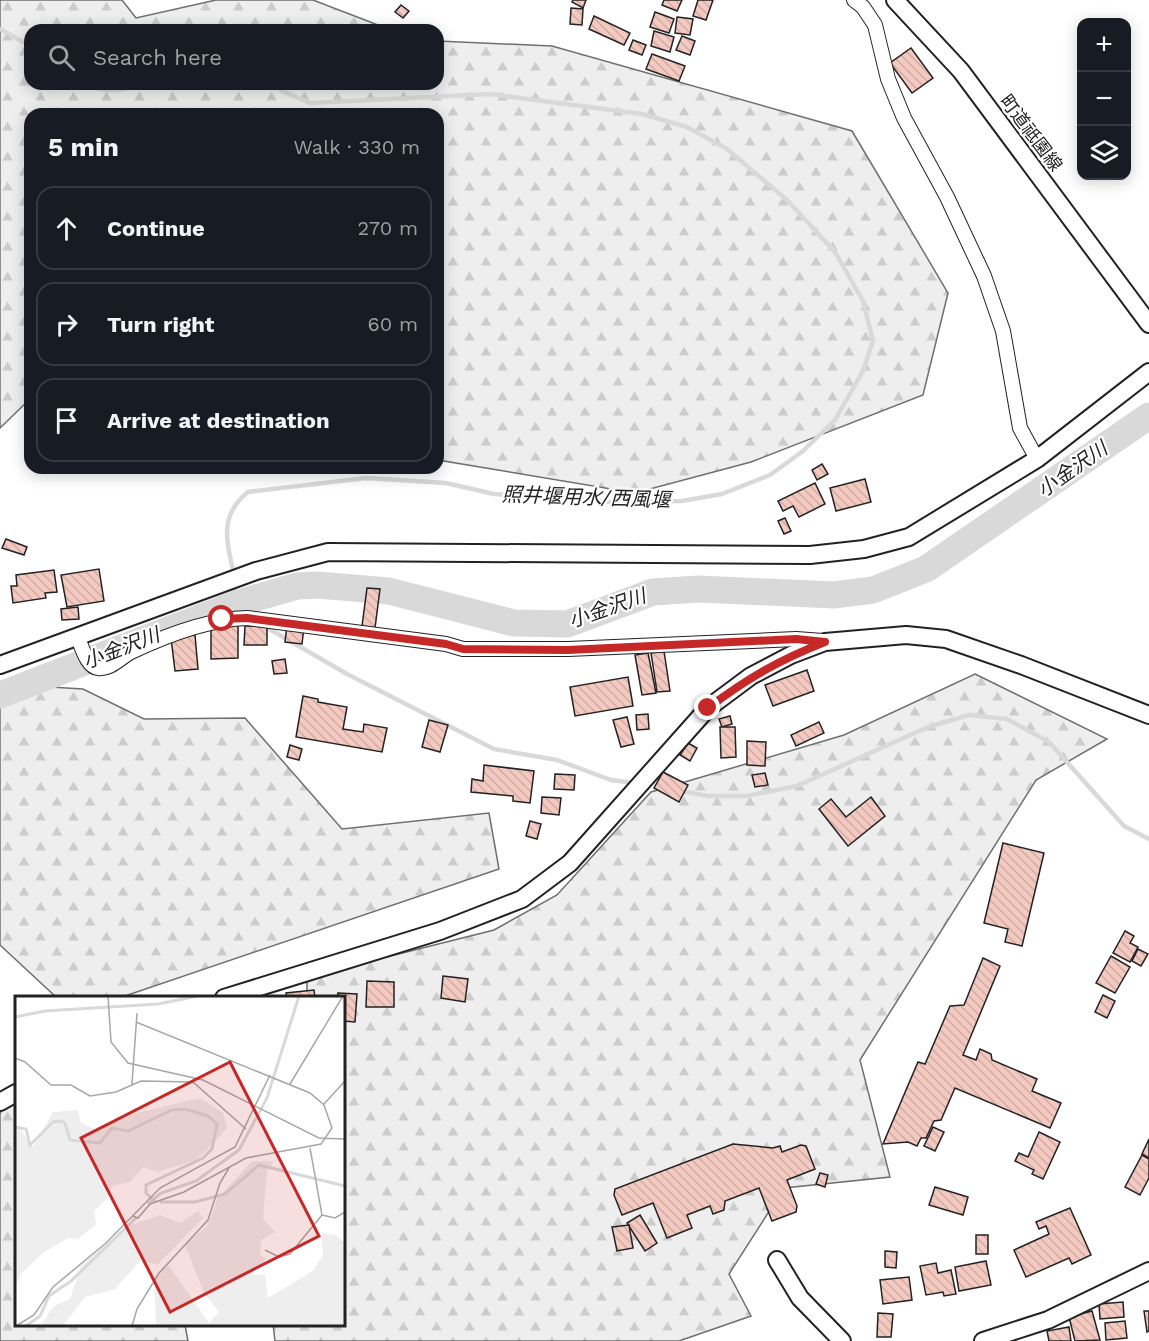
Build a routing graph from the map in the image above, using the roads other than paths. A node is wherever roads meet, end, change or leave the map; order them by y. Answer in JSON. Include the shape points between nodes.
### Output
{"nodes":[{"id":1,"x":854,"y":0,"type":"edge"},
{"id":2,"x":895,"y":0,"type":"edge"},
{"id":3,"x":1149,"y":324,"type":"edge"},
{"id":4,"x":1149,"y":372,"type":"edge"},
{"id":5,"x":1038,"y":459,"type":"junction"},
{"id":6,"x":78,"y":638,"type":"junction"},
{"id":7,"x":825,"y":642,"type":"junction"},
{"id":8,"x":0,"y":665,"type":"edge"},
{"id":9,"x":1149,"y":715,"type":"edge"},
{"id":10,"x":230,"y":996,"type":"edge"},
{"id":11,"x":15,"y":1094,"type":"edge"},
{"id":12,"x":0,"y":1102,"type":"edge"},
{"id":13,"x":777,"y":1260,"type":"dead end"},
{"id":14,"x":1149,"y":1271,"type":"edge"},
{"id":15,"x":842,"y":1341,"type":"edge"},
{"id":16,"x":983,"y":1341,"type":"edge"}],
"edges":[{"from":1,"to":5,"type":"street","via":[[874,25],[888,79],[904,118],[984,276],[1003,331],[1020,428]]},
{"from":2,"to":3,"type":"street","name":"町道祗園線","via":[[961,71]]},
{"from":4,"to":5,"type":"street"},
{"from":5,"to":6,"type":"street","via":[[909,537],[864,549],[810,555],[328,552],[256,571]]},
{"from":6,"to":7,"type":"street","via":[[91,665],[97,668],[108,667],[130,653],[222,619],[247,618],[463,649],[568,650],[796,639]]},
{"from":6,"to":8,"type":"street"},
{"from":7,"to":9,"type":"street","via":[[906,635],[946,639]]},
{"from":7,"to":10,"type":"street","via":[[751,676],[708,708],[570,863],[522,899],[440,931]]},
{"from":11,"to":12,"type":"street"},
{"from":13,"to":15,"type":"street","via":[[801,1298]]},
{"from":14,"to":16,"type":"street","via":[[1048,1320]]}]}
